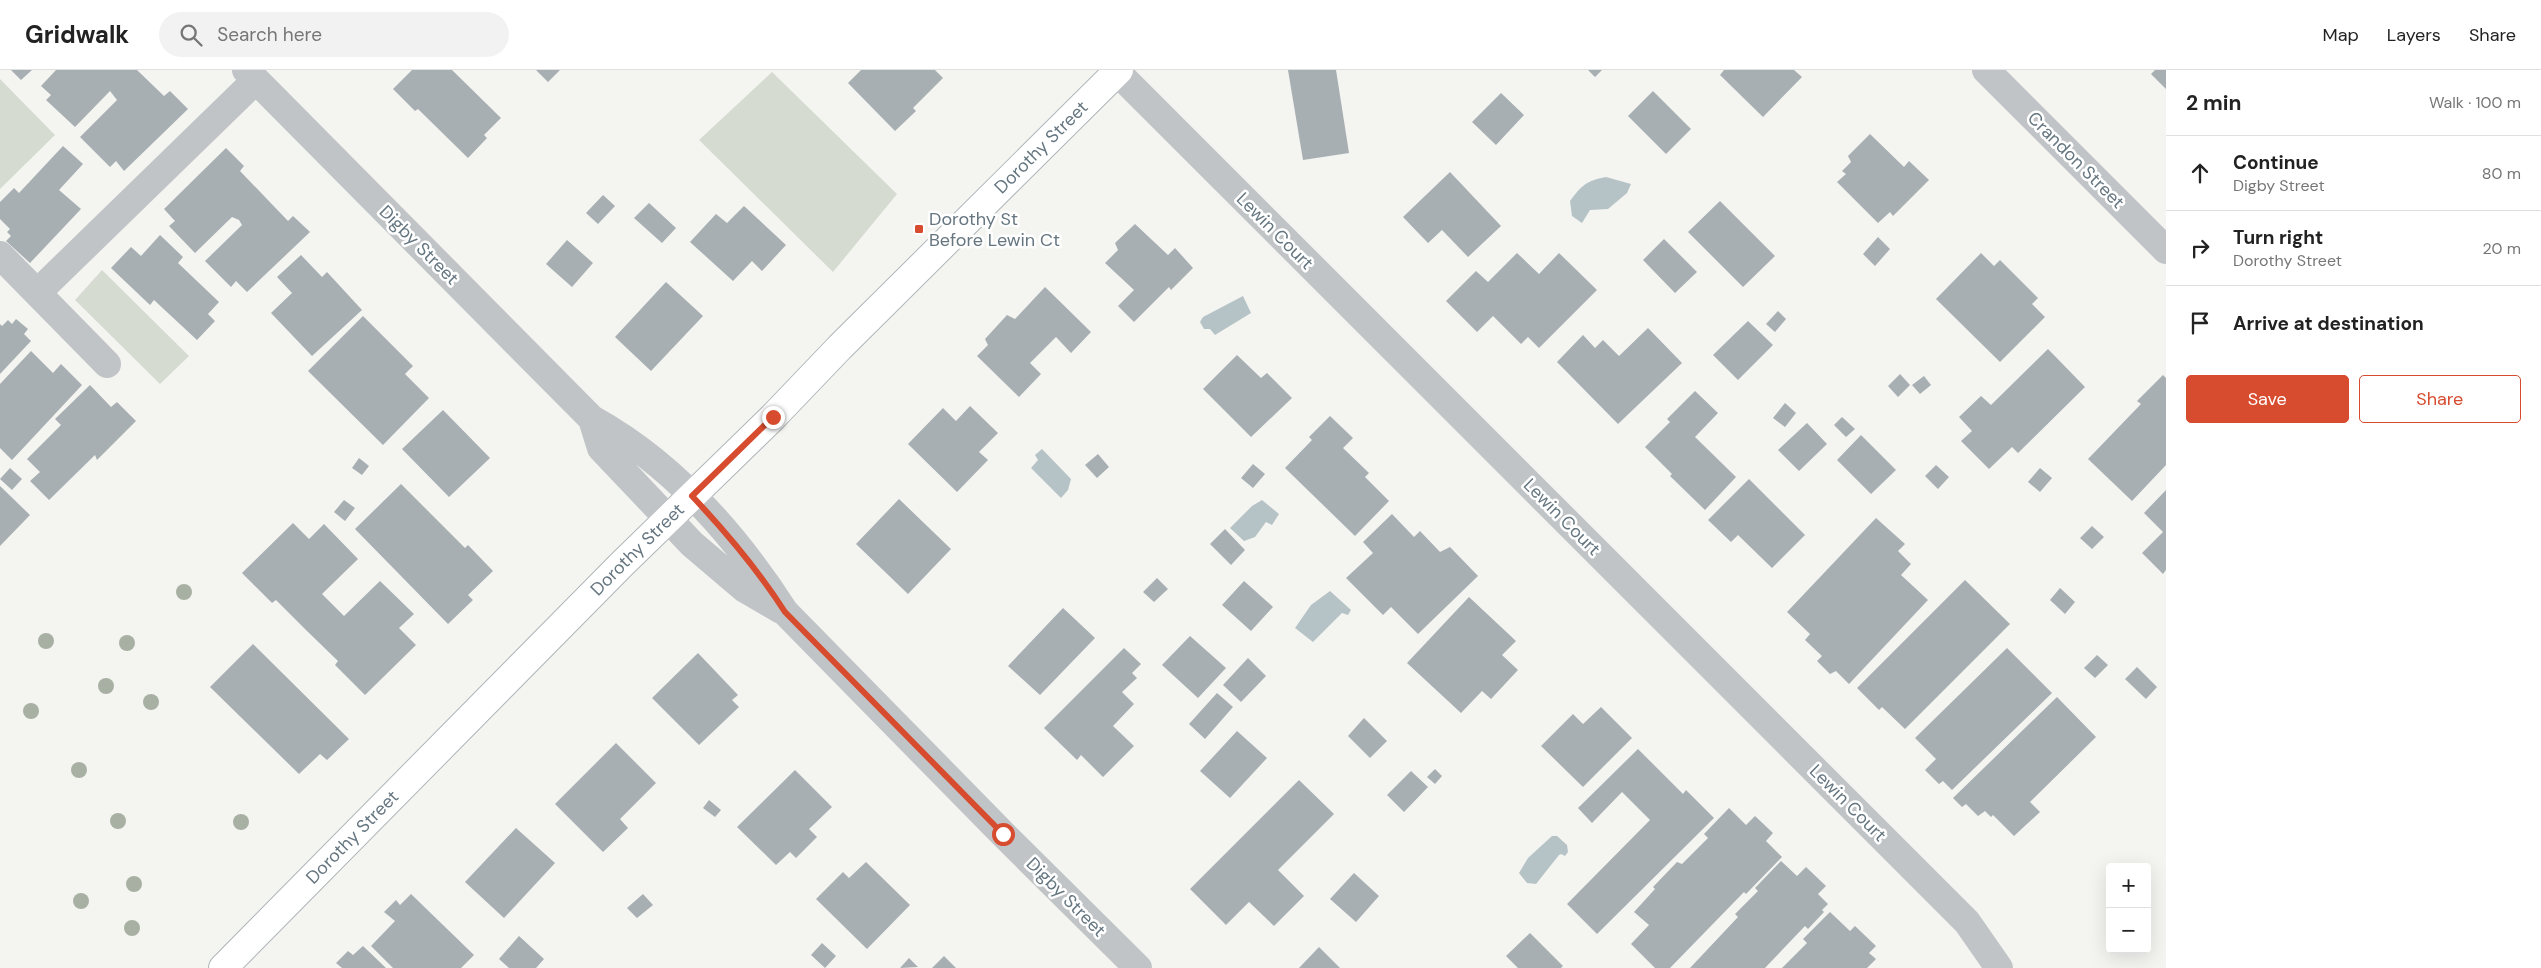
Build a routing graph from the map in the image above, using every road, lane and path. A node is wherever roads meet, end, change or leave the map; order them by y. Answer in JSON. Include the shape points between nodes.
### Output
{"nodes":[{"id":1,"x":1986,"y":70,"type":"edge"},
{"id":2,"x":1118,"y":71,"type":"edge"},
{"id":3,"x":251,"y":75,"type":"edge"},
{"id":4,"x":2166,"y":250,"type":"edge"},
{"id":5,"x":0,"y":255,"type":"edge"},
{"id":6,"x":38,"y":292,"type":"junction"},
{"id":7,"x":107,"y":364,"type":"dead end"},
{"id":8,"x":592,"y":420,"type":"junction"},
{"id":9,"x":692,"y":496,"type":"junction"},
{"id":10,"x":669,"y":519,"type":"junction"},
{"id":11,"x":785,"y":612,"type":"junction"},
{"id":12,"x":223,"y":968,"type":"edge"},
{"id":13,"x":1138,"y":968,"type":"edge"},
{"id":14,"x":1999,"y":968,"type":"edge"}],
"edges":[{"from":1,"to":4,"type":"street","name":"Crandon Street"},
{"from":2,"to":9,"type":"main road","name":"Dorothy Street"},
{"from":2,"to":14,"type":"street","name":"Lewin Court","via":[[1960,915]]},
{"from":3,"to":6,"type":"street"},
{"from":3,"to":8,"type":"street","name":"Digby Street"},
{"from":5,"to":6,"type":"street"},
{"from":6,"to":7,"type":"street"},
{"from":8,"to":9,"type":"street","name":"Digby Street","via":[[618,434]]},
{"from":8,"to":10,"type":"street","name":"Digby Street","via":[[601,448]]},
{"from":9,"to":10,"type":"main road","name":"Dorothy Street"},
{"from":9,"to":11,"type":"street","name":"Digby Street","via":[[737,544]]},
{"from":10,"to":11,"type":"street","name":"Digby Street","via":[[692,544],[745,589]]},
{"from":10,"to":12,"type":"main road","name":"Dorothy Street"},
{"from":11,"to":13,"type":"street","name":"Digby Street"}]}
